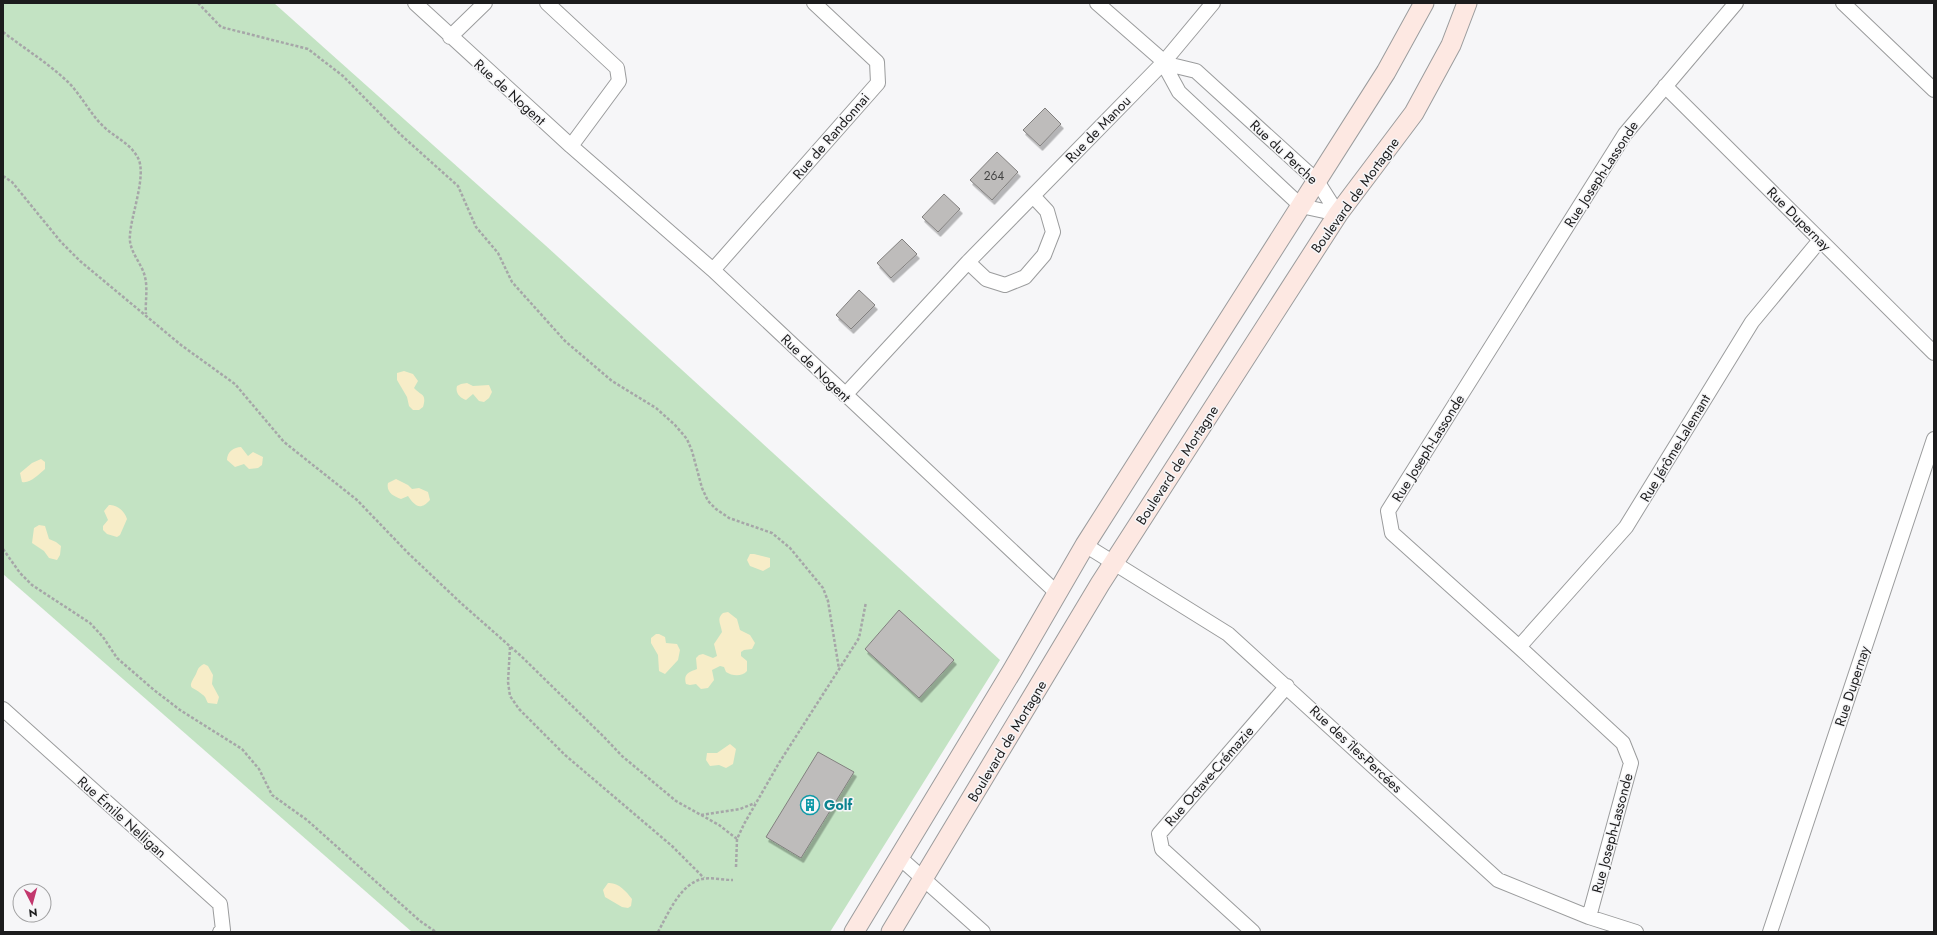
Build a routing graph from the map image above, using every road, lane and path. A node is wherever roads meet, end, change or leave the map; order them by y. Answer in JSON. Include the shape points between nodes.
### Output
{"nodes":[{"id":1,"x":198,"y":3,"type":"edge"},
{"id":2,"x":415,"y":3,"type":"edge"},
{"id":3,"x":485,"y":3,"type":"edge"},
{"id":4,"x":547,"y":3,"type":"edge"},
{"id":5,"x":814,"y":3,"type":"edge"},
{"id":6,"x":1097,"y":3,"type":"edge"},
{"id":7,"x":1213,"y":3,"type":"edge"},
{"id":8,"x":1424,"y":3,"type":"edge"},
{"id":9,"x":1467,"y":3,"type":"edge"},
{"id":10,"x":1736,"y":3,"type":"edge"},
{"id":11,"x":1844,"y":3,"type":"edge"},
{"id":12,"x":3,"y":32,"type":"edge"},
{"id":13,"x":450,"y":37,"type":"junction"},
{"id":14,"x":1163,"y":63,"type":"junction"},
{"id":15,"x":1665,"y":86,"type":"junction"},
{"id":16,"x":1934,"y":90,"type":"edge"},
{"id":17,"x":570,"y":146,"type":"junction"},
{"id":18,"x":3,"y":176,"type":"edge"},
{"id":19,"x":1317,"y":181,"type":"junction"},
{"id":20,"x":1034,"y":196,"type":"junction"},
{"id":21,"x":1301,"y":206,"type":"junction"},
{"id":22,"x":1338,"y":214,"type":"junction"},
{"id":23,"x":1820,"y":240,"type":"junction"},
{"id":24,"x":968,"y":262,"type":"junction"},
{"id":25,"x":713,"y":270,"type":"junction"},
{"id":26,"x":146,"y":314,"type":"junction"},
{"id":27,"x":1934,"y":353,"type":"edge"},
{"id":28,"x":845,"y":395,"type":"junction"},
{"id":29,"x":1934,"y":439,"type":"edge"},
{"id":30,"x":1085,"y":545,"type":"junction"},
{"id":31,"x":3,"y":549,"type":"edge"},
{"id":32,"x":1114,"y":564,"type":"junction"},
{"id":33,"x":1058,"y":594,"type":"junction"},
{"id":34,"x":866,"y":602,"type":"dead end"},
{"id":35,"x":510,"y":647,"type":"junction"},
{"id":36,"x":1519,"y":647,"type":"junction"},
{"id":37,"x":839,"y":669,"type":"junction"},
{"id":38,"x":1287,"y":686,"type":"junction"},
{"id":39,"x":3,"y":709,"type":"edge"},
{"id":40,"x":755,"y":802,"type":"junction"},
{"id":41,"x":701,"y":815,"type":"junction"},
{"id":42,"x":738,"y":839,"type":"junction"},
{"id":43,"x":900,"y":858,"type":"junction"},
{"id":44,"x":736,"y":867,"type":"dead end"},
{"id":45,"x":704,"y":878,"type":"junction"},
{"id":46,"x":924,"y":879,"type":"junction"},
{"id":47,"x":733,"y":880,"type":"dead end"},
{"id":48,"x":1589,"y":917,"type":"junction"},
{"id":49,"x":220,"y":932,"type":"edge"},
{"id":50,"x":436,"y":932,"type":"edge"},
{"id":51,"x":658,"y":932,"type":"edge"},
{"id":52,"x":854,"y":932,"type":"edge"},
{"id":53,"x":891,"y":932,"type":"edge"},
{"id":54,"x":983,"y":932,"type":"edge"},
{"id":55,"x":1254,"y":932,"type":"edge"},
{"id":56,"x":1636,"y":932,"type":"edge"},
{"id":57,"x":1770,"y":932,"type":"edge"}],
"edges":[{"from":1,"to":37,"type":"path","via":[[221,27],[308,49],[318,55],[458,186],[476,227],[498,252],[512,282],[522,294],[595,369],[656,408],[687,439],[708,501],[729,518],[772,534],[790,548],[823,588],[828,601]]},
{"from":2,"to":13,"type":"street","name":"Rue de Nogent"},
{"from":3,"to":13,"type":"street"},
{"from":4,"to":17,"type":"street","via":[[618,68],[619,81]]},
{"from":5,"to":25,"type":"street","name":"Rue de Randonnai","via":[[877,62],[878,83]]},
{"from":6,"to":14,"type":"street","name":"Rue du Perche"},
{"from":7,"to":14,"type":"street","name":"Rue de Manou"},
{"from":8,"to":19,"type":"main road","via":[[1386,72]]},
{"from":9,"to":22,"type":"main road","name":"Boulevard de Mortagne","via":[[1451,45],[1414,113]]},
{"from":10,"to":15,"type":"street","name":"Rue Joseph-Lassonde"},
{"from":11,"to":16,"type":"street"},
{"from":12,"to":26,"type":"path","via":[[50,66],[80,96],[105,128],[122,139],[138,158],[141,168],[129,237],[130,247],[145,278]]},
{"from":13,"to":17,"type":"street","name":"Rue de Nogent"},
{"from":14,"to":19,"type":"street","name":"Rue du Perche","via":[[1196,70]]},
{"from":14,"to":20,"type":"street","name":"Rue de Manou"},
{"from":14,"to":21,"type":"street","name":"Rue du Perche","via":[[1179,92]]},
{"from":15,"to":23,"type":"street","name":"Rue Dupernay"},
{"from":15,"to":36,"type":"street","name":"Rue Joseph-Lassonde","via":[[1625,134],[1388,511],[1392,533]]},
{"from":17,"to":25,"type":"street","name":"Rue de Nogent"},
{"from":18,"to":26,"type":"path","via":[[12,182],[61,242],[80,261]]},
{"from":19,"to":21,"type":"main road"},
{"from":19,"to":22,"type":"street","name":"Rue du Perche"},
{"from":20,"to":24,"type":"street","name":"Rue de Manou"},
{"from":20,"to":24,"type":"street","via":[[1047,211],[1053,232],[1044,255],[1025,277],[1005,284],[986,279]]},
{"from":21,"to":22,"type":"street","name":"Rue du Perche"},
{"from":21,"to":30,"type":"main road"},
{"from":22,"to":32,"type":"main road","name":"Boulevard de Mortagne"},
{"from":23,"to":27,"type":"street","name":"Rue Dupernay"},
{"from":23,"to":36,"type":"street","name":"Rue Jérôme-Lalemant","via":[[1752,322],[1626,527]]},
{"from":24,"to":28,"type":"street","name":"Rue de Manou"},
{"from":25,"to":28,"type":"street","name":"Rue de Nogent"},
{"from":26,"to":35,"type":"path","via":[[235,384],[284,442],[357,500],[408,553]]},
{"from":28,"to":33,"type":"street","name":"Rue de Nogent"},
{"from":29,"to":57,"type":"street","name":"Rue Dupernay"},
{"from":30,"to":32,"type":"street","name":"Rue des îles-Percées"},
{"from":30,"to":33,"type":"main road"},
{"from":31,"to":50,"type":"path","via":[[32,585],[90,623],[117,658],[154,690],[186,714],[242,749],[259,770],[272,795],[307,820],[420,921]]},
{"from":32,"to":38,"type":"street","name":"Rue des îles-Percées","via":[[1228,634]]},
{"from":32,"to":46,"type":"main road","name":"Boulevard de Mortagne"},
{"from":33,"to":43,"type":"main road"},
{"from":34,"to":37,"type":"path","via":[[860,638]]},
{"from":35,"to":41,"type":"path","via":[[564,696],[622,756],[676,801]]},
{"from":35,"to":45,"type":"path","via":[[510,696],[519,709],[565,755],[672,846]]},
{"from":36,"to":48,"type":"street","name":"Rue Joseph-Lassonde","via":[[1622,743],[1631,762]]},
{"from":37,"to":40,"type":"path"},
{"from":38,"to":48,"type":"street","name":"Rue des îles-Percées","via":[[1498,880]]},
{"from":38,"to":55,"type":"street","name":"Rue Octave-Crémazie","via":[[1159,834],[1162,849]]},
{"from":39,"to":49,"type":"street","name":"Rue Émile Nelligan","via":[[220,904],[223,930]]},
{"from":40,"to":41,"type":"path","via":[[740,809]]},
{"from":40,"to":42,"type":"path"},
{"from":41,"to":42,"type":"path"},
{"from":42,"to":44,"type":"path"},
{"from":43,"to":46,"type":"street"},
{"from":43,"to":52,"type":"main road"},
{"from":45,"to":47,"type":"path"},
{"from":45,"to":51,"type":"path","via":[[692,882],[683,890]]},
{"from":46,"to":53,"type":"main road","name":"Boulevard de Mortagne"},
{"from":46,"to":54,"type":"street"},
{"from":48,"to":56,"type":"street","name":"Rue des îles-Percées"}]}
